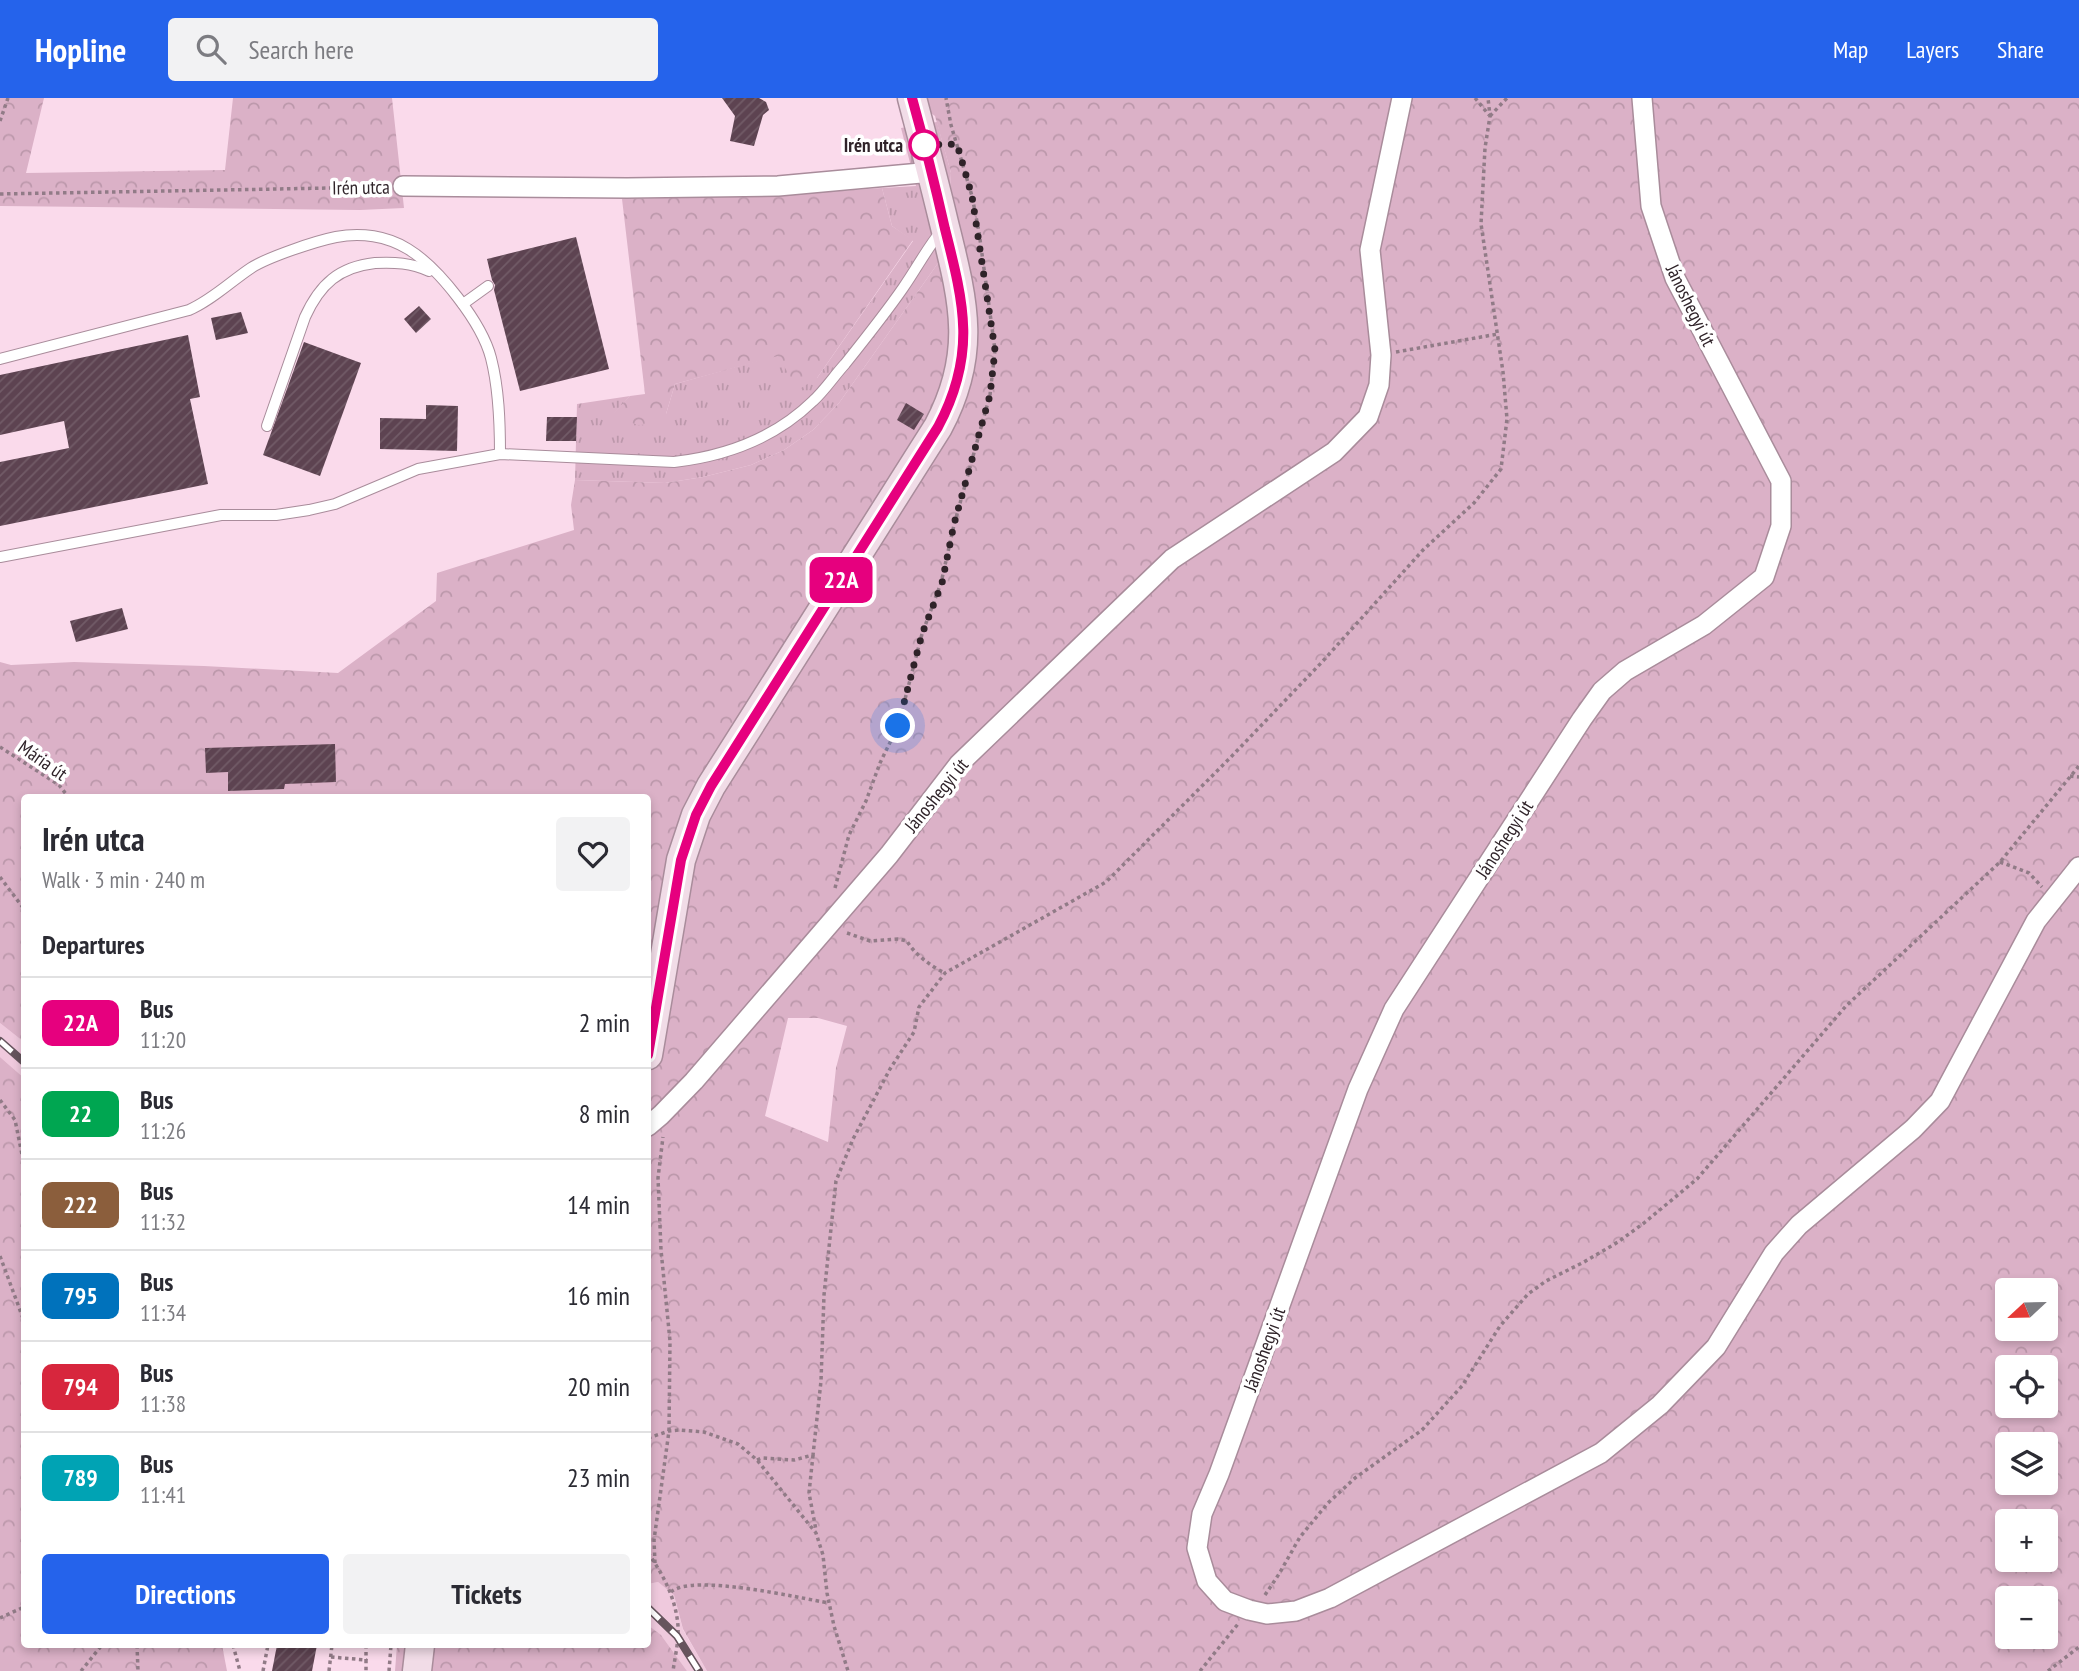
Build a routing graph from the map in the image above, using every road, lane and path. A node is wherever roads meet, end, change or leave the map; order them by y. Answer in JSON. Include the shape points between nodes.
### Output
{"nodes":[{"id":1,"x":8,"y":98,"type":"edge"},
{"id":2,"x":912,"y":98,"type":"edge"},
{"id":3,"x":946,"y":98,"type":"edge"},
{"id":4,"x":1402,"y":98,"type":"edge"},
{"id":5,"x":1475,"y":98,"type":"edge"},
{"id":6,"x":1488,"y":98,"type":"edge"},
{"id":7,"x":1507,"y":98,"type":"edge"},
{"id":8,"x":1642,"y":98,"type":"edge"},
{"id":9,"x":1490,"y":117,"type":"junction"},
{"id":10,"x":0,"y":121,"type":"edge"},
{"id":11,"x":403,"y":186,"type":"joint"},
{"id":12,"x":935,"y":186,"type":"junction"},
{"id":13,"x":0,"y":194,"type":"edge"},
{"id":14,"x":945,"y":227,"type":"junction"},
{"id":15,"x":436,"y":274,"type":"junction"},
{"id":16,"x":488,"y":286,"type":"dead end"},
{"id":17,"x":463,"y":304,"type":"junction"},
{"id":18,"x":1498,"y":334,"type":"junction"},
{"id":19,"x":1381,"y":355,"type":"junction"},
{"id":20,"x":0,"y":359,"type":"edge"},
{"id":21,"x":267,"y":426,"type":"dead end"},
{"id":22,"x":500,"y":454,"type":"junction"},
{"id":23,"x":0,"y":557,"type":"edge"},
{"id":24,"x":0,"y":747,"type":"edge"},
{"id":25,"x":2079,"y":766,"type":"edge"},
{"id":26,"x":2070,"y":776,"type":"junction"},
{"id":27,"x":2079,"y":777,"type":"edge"},
{"id":28,"x":66,"y":794,"type":"edge"},
{"id":29,"x":2000,"y":862,"type":"junction"},
{"id":30,"x":2079,"y":867,"type":"edge"},
{"id":31,"x":0,"y":877,"type":"edge"},
{"id":32,"x":2052,"y":900,"type":"junction"},
{"id":33,"x":21,"y":905,"type":"edge"},
{"id":34,"x":829,"y":924,"type":"junction"},
{"id":35,"x":945,"y":973,"type":"junction"},
{"id":36,"x":651,"y":1037,"type":"edge"},
{"id":37,"x":0,"y":1100,"type":"edge"},
{"id":38,"x":652,"y":1116,"type":"edge"},
{"id":39,"x":21,"y":1149,"type":"edge"},
{"id":40,"x":0,"y":1256,"type":"edge"},
{"id":41,"x":21,"y":1313,"type":"edge"},
{"id":42,"x":669,"y":1431,"type":"junction"},
{"id":43,"x":651,"y":1437,"type":"edge"},
{"id":44,"x":813,"y":1455,"type":"junction"},
{"id":45,"x":757,"y":1460,"type":"junction"},
{"id":46,"x":816,"y":1533,"type":"junction"},
{"id":47,"x":651,"y":1557,"type":"edge"},
{"id":48,"x":655,"y":1563,"type":"junction"},
{"id":49,"x":671,"y":1592,"type":"junction"},
{"id":50,"x":829,"y":1603,"type":"junction"},
{"id":51,"x":21,"y":1608,"type":"edge"},
{"id":52,"x":1250,"y":1610,"type":"junction"},
{"id":53,"x":0,"y":1618,"type":"edge"},
{"id":54,"x":2079,"y":1647,"type":"edge"},
{"id":55,"x":100,"y":1648,"type":"edge"},
{"id":56,"x":137,"y":1648,"type":"edge"},
{"id":57,"x":234,"y":1648,"type":"edge"},
{"id":58,"x":267,"y":1648,"type":"edge"},
{"id":59,"x":332,"y":1648,"type":"edge"},
{"id":60,"x":366,"y":1648,"type":"edge"},
{"id":61,"x":391,"y":1648,"type":"edge"},
{"id":62,"x":420,"y":1648,"type":"edge"},
{"id":63,"x":331,"y":1657,"type":"junction"},
{"id":64,"x":366,"y":1660,"type":"junction"},
{"id":65,"x":81,"y":1671,"type":"edge"},
{"id":66,"x":138,"y":1671,"type":"edge"},
{"id":67,"x":240,"y":1671,"type":"edge"},
{"id":68,"x":263,"y":1671,"type":"edge"},
{"id":69,"x":329,"y":1671,"type":"edge"},
{"id":70,"x":366,"y":1671,"type":"edge"},
{"id":71,"x":389,"y":1671,"type":"edge"},
{"id":72,"x":417,"y":1671,"type":"edge"},
{"id":73,"x":673,"y":1671,"type":"edge"},
{"id":74,"x":848,"y":1671,"type":"edge"},
{"id":75,"x":1200,"y":1671,"type":"edge"},
{"id":76,"x":2048,"y":1671,"type":"edge"}],
"edges":[{"from":1,"to":10,"type":"path"},
{"from":2,"to":12,"type":"main road"},
{"from":3,"to":34,"type":"path","via":[[979,232],[995,350],[990,395],[942,583],[922,634],[898,726],[849,835]]},
{"from":4,"to":19,"type":"street","name":"Jánoshegyi út","via":[[1370,250]]},
{"from":5,"to":9,"type":"path"},
{"from":6,"to":9,"type":"path"},
{"from":7,"to":9,"type":"path"},
{"from":8,"to":52,"type":"street","name":"Jánoshegyi út","via":[[1651,206],[1675,278],[1781,481],[1781,526],[1764,577],[1704,625],[1625,671],[1602,691],[1394,1009],[1359,1089],[1202,1514],[1197,1548],[1207,1581],[1224,1601]]},
{"from":9,"to":18,"type":"path","via":[[1482,223]]},
{"from":11,"to":12,"type":"street","name":"Irén utca","via":[[778,186],[911,176]]},
{"from":11,"to":13,"type":"path","name":"Irén utca"},
{"from":12,"to":14,"type":"main road"},
{"from":14,"to":22,"type":"lane","via":[[875,328],[815,399],[786,423],[748,444],[700,459],[674,461]]},
{"from":14,"to":36,"type":"main road","via":[[964,316],[961,366],[951,398],[938,427],[696,815],[677,882]]},
{"from":15,"to":17,"type":"lane"},
{"from":15,"to":20,"type":"lane","via":[[392,241],[364,234],[335,237],[252,267],[189,310]]},
{"from":15,"to":21,"type":"lane","via":[[405,262],[386,262],[354,267],[330,280],[305,317]]},
{"from":16,"to":17,"type":"lane"},
{"from":17,"to":22,"type":"lane","via":[[490,356]]},
{"from":18,"to":19,"type":"path"},
{"from":18,"to":35,"type":"path","via":[[1507,419],[1501,469],[1474,503],[1423,550],[1322,662],[1106,882]]},
{"from":19,"to":34,"type":"street","name":"Jánoshegyi út","via":[[1379,385],[1368,417],[1334,452],[1172,559],[959,764]]},
{"from":22,"to":23,"type":"lane","via":[[418,469],[335,504],[309,510],[221,514]]},
{"from":24,"to":28,"type":"path","name":"Mária út"},
{"from":25,"to":26,"type":"path"},
{"from":26,"to":27,"type":"path"},
{"from":26,"to":29,"type":"path"},
{"from":29,"to":32,"type":"path","via":[[2029,873]]},
{"from":29,"to":52,"type":"path","via":[[1846,1006],[1682,1193],[1618,1242],[1528,1294],[1500,1326],[1462,1386],[1422,1430],[1328,1503],[1300,1536],[1270,1589]]},
{"from":30,"to":32,"type":"street","name":"Jánoshegyi út"},
{"from":31,"to":33,"type":"path"},
{"from":32,"to":52,"type":"street","name":"Jánoshegyi út","via":[[2036,921],[1940,1101],[1791,1235],[1774,1254],[1716,1347],[1660,1405],[1601,1453],[1330,1598],[1296,1611],[1267,1614]]},
{"from":34,"to":35,"type":"path","via":[[870,941],[907,941]]},
{"from":34,"to":38,"type":"street","name":"Jánoshegyi út","via":[[694,1081]]},
{"from":35,"to":44,"type":"path","via":[[919,1007],[914,1031],[853,1139],[836,1181]]},
{"from":37,"to":39,"type":"path","via":[[15,1120]]},
{"from":38,"to":42,"type":"path","via":[[664,1139],[658,1178],[670,1341]]},
{"from":40,"to":41,"type":"path"},
{"from":42,"to":43,"type":"path"},
{"from":42,"to":45,"type":"path","via":[[693,1430],[720,1437],[744,1447]]},
{"from":42,"to":48,"type":"path"},
{"from":44,"to":45,"type":"path"},
{"from":44,"to":46,"type":"path","via":[[809,1493]]},
{"from":45,"to":46,"type":"path"},
{"from":46,"to":50,"type":"path"},
{"from":47,"to":48,"type":"path"},
{"from":48,"to":49,"type":"path"},
{"from":49,"to":50,"type":"path","via":[[689,1584],[745,1588]]},
{"from":49,"to":73,"type":"path","via":[[678,1627]]},
{"from":50,"to":74,"type":"path"},
{"from":51,"to":53,"type":"path"},
{"from":52,"to":75,"type":"path"},
{"from":54,"to":76,"type":"path"},
{"from":55,"to":65,"type":"path"},
{"from":56,"to":66,"type":"path"},
{"from":57,"to":67,"type":"path"},
{"from":58,"to":68,"type":"path"},
{"from":59,"to":63,"type":"path"},
{"from":60,"to":64,"type":"path"},
{"from":61,"to":71,"type":"path"},
{"from":62,"to":72,"type":"main road"},
{"from":63,"to":64,"type":"path"},
{"from":63,"to":69,"type":"path"},
{"from":64,"to":70,"type":"path"}]}
